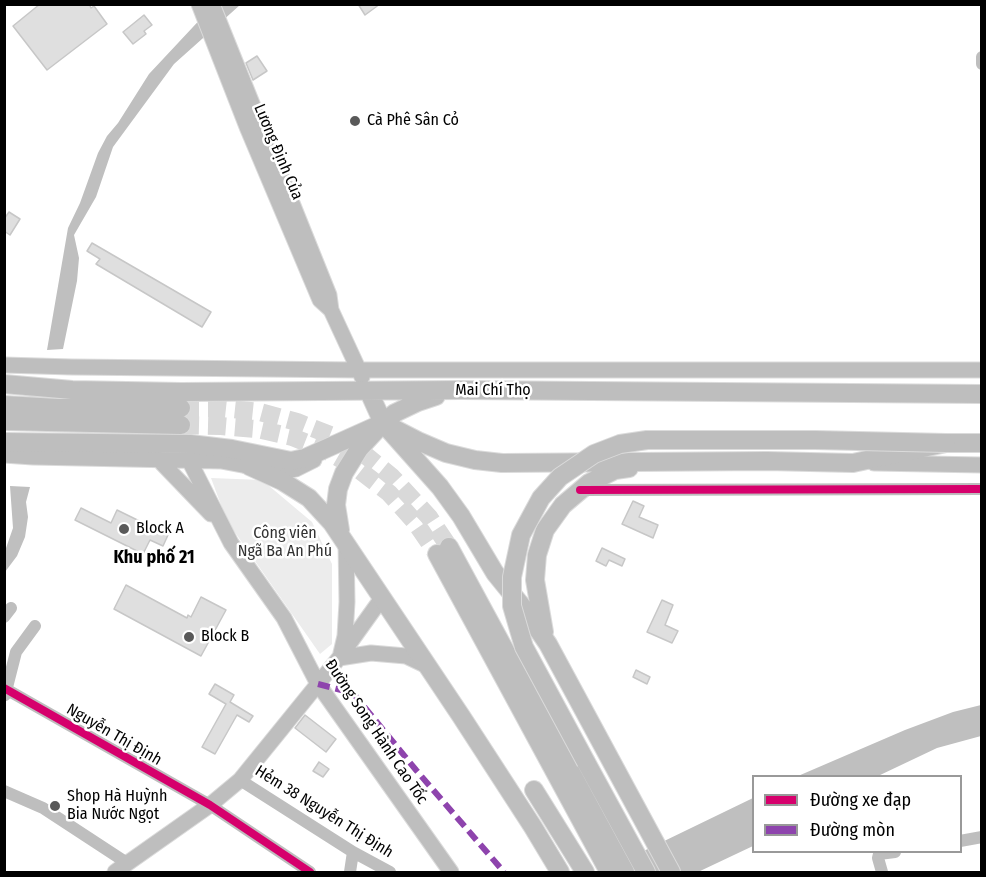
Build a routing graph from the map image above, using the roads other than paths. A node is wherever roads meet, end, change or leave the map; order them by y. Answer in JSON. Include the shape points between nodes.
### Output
{"nodes":[{"id":1,"x":199,"y":4,"type":"edge"},
{"id":2,"x":212,"y":4,"type":"edge"},
{"id":3,"x":223,"y":45,"type":"junction"},
{"id":4,"x":981,"y":57,"type":"edge"},
{"id":5,"x":981,"y":64,"type":"edge"},
{"id":6,"x":4,"y":365,"type":"edge"},
{"id":7,"x":358,"y":369,"type":"junction"},
{"id":8,"x":981,"y":370,"type":"edge"},
{"id":9,"x":4,"y":384,"type":"edge"},
{"id":10,"x":461,"y":390,"type":"junction"},
{"id":11,"x":369,"y":392,"type":"junction"},
{"id":12,"x":981,"y":394,"type":"edge"},
{"id":13,"x":4,"y":405,"type":"edge"},
{"id":14,"x":4,"y":421,"type":"edge"},
{"id":15,"x":383,"y":423,"type":"junction"},
{"id":16,"x":4,"y":442,"type":"edge"},
{"id":17,"x":946,"y":443,"type":"junction"},
{"id":18,"x":981,"y":443,"type":"edge"},
{"id":19,"x":333,"y":445,"type":"junction"},
{"id":20,"x":4,"y":454,"type":"edge"},
{"id":21,"x":158,"y":459,"type":"junction"},
{"id":22,"x":189,"y":460,"type":"junction"},
{"id":23,"x":657,"y":462,"type":"junction"},
{"id":24,"x":853,"y":463,"type":"junction"},
{"id":25,"x":981,"y":465,"type":"edge"},
{"id":26,"x":249,"y":466,"type":"junction"},
{"id":27,"x":981,"y":489,"type":"edge"},
{"id":28,"x":580,"y":490,"type":"junction"},
{"id":29,"x":222,"y":525,"type":"junction"},
{"id":30,"x":346,"y":543,"type":"junction"},
{"id":31,"x":443,"y":551,"type":"tunnel mouth"},
{"id":32,"x":382,"y":598,"type":"junction"},
{"id":33,"x":35,"y":626,"type":"dead end"},
{"id":34,"x":548,"y":644,"type":"junction"},
{"id":35,"x":339,"y":658,"type":"junction"},
{"id":36,"x":425,"y":665,"type":"junction"},
{"id":37,"x":318,"y":684,"type":"junction"},
{"id":38,"x":5,"y":691,"type":"edge"},
{"id":39,"x":564,"y":774,"type":"junction"},
{"id":40,"x":240,"y":780,"type":"junction"},
{"id":41,"x":534,"y":790,"type":"dead end"},
{"id":42,"x":4,"y":791,"type":"edge"},
{"id":43,"x":210,"y":805,"type":"junction"},
{"id":44,"x":981,"y":837,"type":"edge"},
{"id":45,"x":962,"y":841,"type":"edge"},
{"id":46,"x":353,"y":852,"type":"junction"},
{"id":47,"x":887,"y":853,"type":"edge"},
{"id":48,"x":121,"y":868,"type":"edge"},
{"id":49,"x":449,"y":870,"type":"edge"},
{"id":50,"x":310,"y":873,"type":"edge"},
{"id":51,"x":350,"y":873,"type":"edge"},
{"id":52,"x":390,"y":873,"type":"edge"},
{"id":53,"x":560,"y":873,"type":"edge"},
{"id":54,"x":585,"y":873,"type":"edge"},
{"id":55,"x":609,"y":873,"type":"edge"},
{"id":56,"x":625,"y":873,"type":"edge"},
{"id":57,"x":646,"y":873,"type":"edge"},
{"id":58,"x":670,"y":873,"type":"edge"},
{"id":59,"x":882,"y":873,"type":"edge"}],
"edges":[{"from":1,"to":3,"type":"main road","name":"Lương Định Của"},
{"from":2,"to":3,"type":"main road","name":"Lương Định Của"},
{"from":3,"to":7,"type":"main road","name":"Lương Định Của"},
{"from":4,"to":5,"type":"street"},
{"from":6,"to":7,"type":"main road","name":"Mai Chí Thọ"},
{"from":7,"to":8,"type":"main road","name":"Mai Chí Thọ"},
{"from":7,"to":11,"type":"main road","name":"Lương Định Của"},
{"from":9,"to":11,"type":"highway","name":"Mai Chí Thọ","via":[[83,390]]},
{"from":10,"to":11,"type":"highway","name":"Mai Chí Thọ"},
{"from":10,"to":12,"type":"highway","name":"Mai Chí Thọ"},
{"from":10,"to":15,"type":"highway","via":[[418,402]]},
{"from":11,"to":15,"type":"highway"},
{"from":13,"to":14,"type":"highway","via":[[181,417]]},
{"from":15,"to":19,"type":"highway"},
{"from":15,"to":23,"type":"highway","via":[[446,453],[475,460]]},
{"from":15,"to":30,"type":"highway","via":[[359,449],[340,481],[336,515]]},
{"from":15,"to":34,"type":"highway","via":[[440,487],[495,573]]},
{"from":16,"to":19,"type":"highway","via":[[190,444],[286,461]]},
{"from":17,"to":18,"type":"highway"},
{"from":17,"to":24,"type":"highway"},
{"from":17,"to":57,"type":"highway","bridge":true,"via":[[633,441],[582,461],[541,498],[521,535],[513,563],[512,606],[519,634]]},
{"from":19,"to":26,"type":"main road","via":[[296,469],[273,471]]},
{"from":20,"to":21,"type":"main road"},
{"from":21,"to":22,"type":"main road"},
{"from":21,"to":29,"type":"main road","name":"Đường Song Hành Cao Tốc"},
{"from":22,"to":26,"type":"main road"},
{"from":22,"to":29,"type":"main road","name":"Đường Song Hành Cao Tốc"},
{"from":23,"to":24,"type":"highway"},
{"from":23,"to":28,"type":"highway","via":[[615,470]]},
{"from":24,"to":25,"type":"main road"},
{"from":26,"to":30,"type":"highway","via":[[309,498]]},
{"from":27,"to":28,"type":"street"},
{"from":28,"to":34,"type":"highway","via":[[545,530],[537,555],[538,608]]},
{"from":29,"to":37,"type":"main road","name":"Đường Song Hành Cao Tốc","via":[[284,618]]},
{"from":30,"to":32,"type":"highway"},
{"from":30,"to":35,"type":"main road","via":[[345,636]]},
{"from":31,"to":39,"type":"highway"},
{"from":32,"to":35,"type":"main road"},
{"from":32,"to":36,"type":"highway"},
{"from":33,"to":38,"type":"street","via":[[16,652]]},
{"from":34,"to":58,"type":"highway"},
{"from":35,"to":36,"type":"main road","via":[[371,653],[406,656]]},
{"from":35,"to":37,"type":"main road"},
{"from":36,"to":53,"type":"highway"},
{"from":37,"to":40,"type":"main road"},
{"from":37,"to":49,"type":"main road","name":"Đường Song Hành Cao Tốc"},
{"from":38,"to":43,"type":"street","name":"Nguyễn Thị Định"},
{"from":39,"to":55,"type":"highway"},
{"from":39,"to":56,"type":"highway"},
{"from":40,"to":43,"type":"main road"},
{"from":40,"to":46,"type":"street","name":"Hẻm 38 Nguyễn Thị Định"},
{"from":41,"to":54,"type":"highway"},
{"from":42,"to":48,"type":"street","via":[[43,808]]},
{"from":43,"to":48,"type":"main road"},
{"from":43,"to":50,"type":"street","name":"Nguyễn Thị Định"},
{"from":44,"to":45,"type":"street"},
{"from":46,"to":51,"type":"street"},
{"from":46,"to":52,"type":"street","name":"Hẻm 38 Nguyễn Thị Định"},
{"from":47,"to":59,"type":"street","via":[[879,854],[878,858]]}]}
